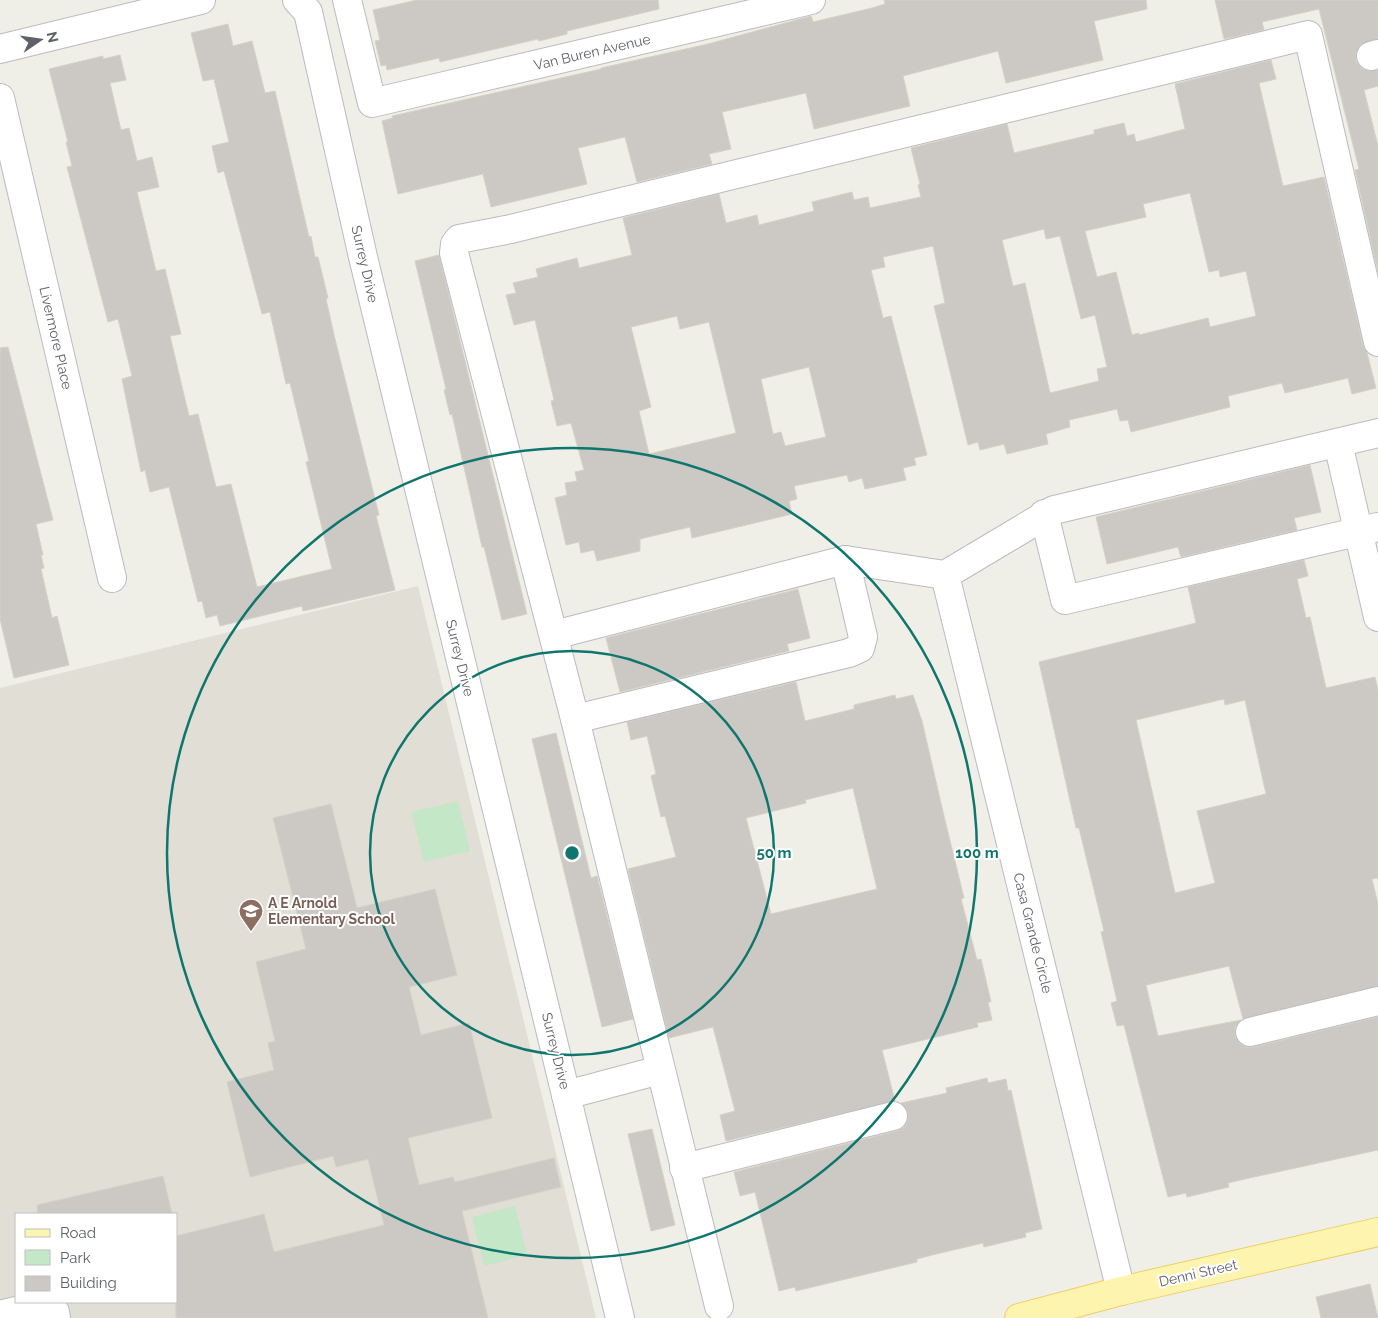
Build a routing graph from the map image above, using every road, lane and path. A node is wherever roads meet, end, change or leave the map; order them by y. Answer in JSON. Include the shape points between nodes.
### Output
{"nodes":[{"id":1,"x":201,"y":0,"type":"edge"},
{"id":2,"x":297,"y":0,"type":"edge"},
{"id":3,"x":347,"y":0,"type":"edge"},
{"id":4,"x":811,"y":0,"type":"edge"},
{"id":5,"x":760,"y":6,"type":"edge"},
{"id":6,"x":0,"y":49,"type":"edge"},
{"id":7,"x":0,"y":98,"type":"edge"},
{"id":8,"x":1378,"y":342,"type":"edge"},
{"id":9,"x":1378,"y":433,"type":"edge"},
{"id":10,"x":1338,"y":443,"type":"junction"},
{"id":11,"x":1044,"y":514,"type":"junction"},
{"id":12,"x":1368,"y":530,"type":"edge"},
{"id":13,"x":845,"y":560,"type":"junction"},
{"id":14,"x":944,"y":574,"type":"junction"},
{"id":15,"x":112,"y":578,"type":"dead end"},
{"id":16,"x":1378,"y":617,"type":"edge"},
{"id":17,"x":554,"y":635,"type":"junction"},
{"id":18,"x":575,"y":719,"type":"junction"},
{"id":19,"x":1378,"y":1001,"type":"edge"},
{"id":20,"x":1250,"y":1032,"type":"dead end"},
{"id":21,"x":660,"y":1070,"type":"junction"},
{"id":22,"x":566,"y":1095,"type":"junction"},
{"id":23,"x":893,"y":1116,"type":"dead end"},
{"id":24,"x":684,"y":1168,"type":"junction"},
{"id":25,"x":1378,"y":1232,"type":"edge"},
{"id":26,"x":1122,"y":1291,"type":"junction"},
{"id":27,"x":719,"y":1306,"type":"dead end"},
{"id":28,"x":0,"y":1315,"type":"edge"},
{"id":29,"x":56,"y":1315,"type":"edge"},
{"id":30,"x":620,"y":1318,"type":"edge"},
{"id":31,"x":1019,"y":1318,"type":"edge"}],
"edges":[{"from":1,"to":6,"type":"street"},
{"from":2,"to":22,"type":"street","name":"Surrey Drive","via":[[308,12],[365,266]]},
{"from":3,"to":5,"type":"street","name":"Van Buren Avenue","via":[[372,103]]},
{"from":4,"to":5,"type":"street","name":"Van Buren Avenue"},
{"from":7,"to":15,"type":"street","name":"Livermore Place"},
{"from":8,"to":17,"type":"street","via":[[1308,35],[521,227],[460,239],[454,252]]},
{"from":9,"to":10,"type":"street"},
{"from":10,"to":11,"type":"street"},
{"from":10,"to":12,"type":"street"},
{"from":11,"to":12,"type":"street","via":[[1065,600]]},
{"from":11,"to":14,"type":"street"},
{"from":12,"to":16,"type":"street"},
{"from":13,"to":14,"type":"street"},
{"from":13,"to":17,"type":"street"},
{"from":13,"to":18,"type":"street","via":[[863,637],[860,648]]},
{"from":14,"to":26,"type":"street","name":"Casa Grande Circle"},
{"from":17,"to":18,"type":"street"},
{"from":18,"to":21,"type":"street"},
{"from":19,"to":20,"type":"street"},
{"from":21,"to":22,"type":"street"},
{"from":21,"to":24,"type":"street"},
{"from":22,"to":30,"type":"street","name":"Surrey Drive"},
{"from":23,"to":24,"type":"street"},
{"from":24,"to":27,"type":"street"},
{"from":25,"to":26,"type":"main road","name":"Denni Street"},
{"from":26,"to":31,"type":"main road","name":"Denni Street"},
{"from":28,"to":29,"type":"street","via":[[45,1308]]}]}
